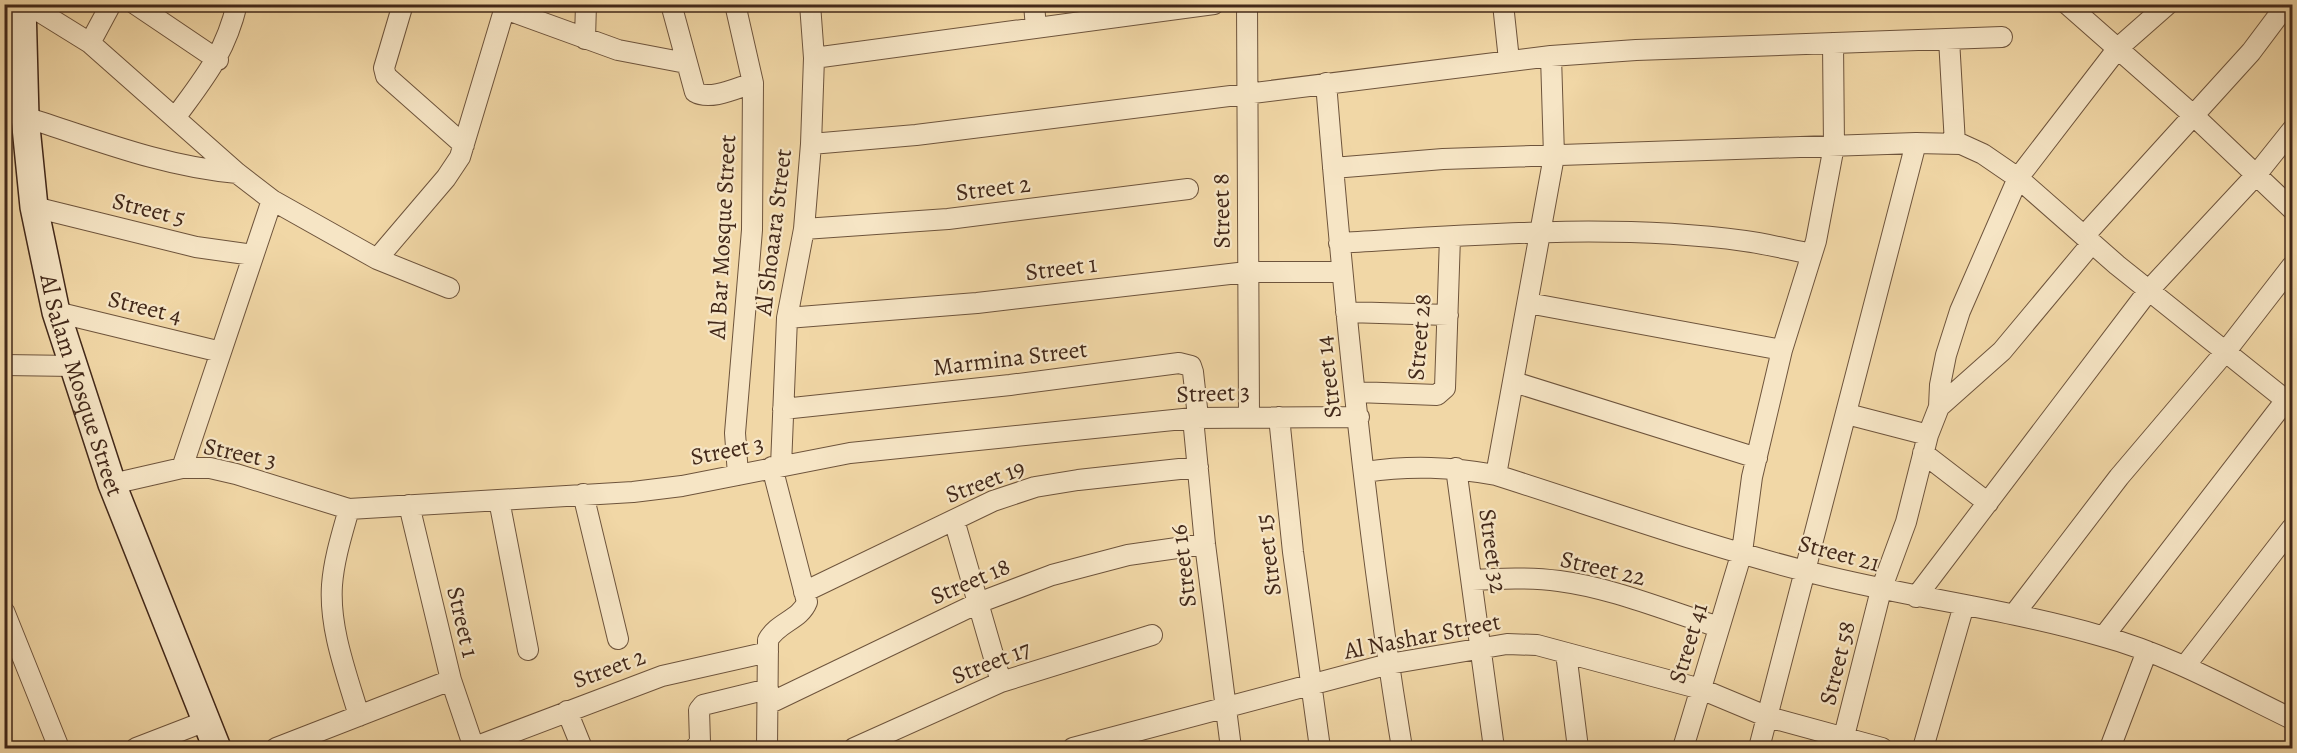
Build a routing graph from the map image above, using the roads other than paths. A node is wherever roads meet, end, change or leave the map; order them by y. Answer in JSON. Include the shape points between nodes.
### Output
{"nodes":[{"id":1,"x":22,"y":4,"type":"edge"},
{"id":2,"x":27,"y":4,"type":"edge"},
{"id":3,"x":111,"y":4,"type":"edge"},
{"id":4,"x":135,"y":4,"type":"edge"},
{"id":5,"x":237,"y":4,"type":"edge"},
{"id":6,"x":403,"y":4,"type":"edge"},
{"id":7,"x":586,"y":4,"type":"edge"},
{"id":8,"x":671,"y":4,"type":"edge"},
{"id":9,"x":735,"y":4,"type":"edge"},
{"id":10,"x":810,"y":4,"type":"edge"},
{"id":11,"x":1034,"y":4,"type":"edge"},
{"id":12,"x":1214,"y":4,"type":"edge"},
{"id":13,"x":1247,"y":4,"type":"edge"},
{"id":14,"x":1503,"y":4,"type":"edge"},
{"id":15,"x":2067,"y":4,"type":"edge"},
{"id":16,"x":2168,"y":4,"type":"edge"},
{"id":17,"x":2287,"y":4,"type":"edge"},
{"id":18,"x":505,"y":7,"type":"edge"},
{"id":19,"x":1036,"y":28,"type":"junction"},
{"id":20,"x":2002,"y":37,"type":"dead end"},
{"id":21,"x":585,"y":39,"type":"junction"},
{"id":22,"x":1949,"y":39,"type":"junction"},
{"id":23,"x":90,"y":43,"type":"junction"},
{"id":24,"x":1833,"y":43,"type":"junction"},
{"id":25,"x":2118,"y":48,"type":"junction"},
{"id":26,"x":1551,"y":56,"type":"junction"},
{"id":27,"x":814,"y":58,"type":"junction"},
{"id":28,"x":218,"y":60,"type":"junction"},
{"id":29,"x":1509,"y":60,"type":"junction"},
{"id":30,"x":686,"y":63,"type":"junction"},
{"id":31,"x":753,"y":83,"type":"junction"},
{"id":32,"x":1326,"y":83,"type":"junction"},
{"id":33,"x":1245,"y":93,"type":"junction"},
{"id":34,"x":18,"y":109,"type":"edge"},
{"id":35,"x":2193,"y":115,"type":"junction"},
{"id":36,"x":175,"y":118,"type":"junction"},
{"id":37,"x":2292,"y":130,"type":"edge"},
{"id":38,"x":1916,"y":143,"type":"junction"},
{"id":39,"x":811,"y":144,"type":"junction"},
{"id":40,"x":1955,"y":144,"type":"junction"},
{"id":41,"x":464,"y":145,"type":"junction"},
{"id":42,"x":1834,"y":146,"type":"junction"},
{"id":43,"x":1554,"y":156,"type":"junction"},
{"id":44,"x":1333,"y":168,"type":"junction"},
{"id":45,"x":237,"y":173,"type":"junction"},
{"id":46,"x":2256,"y":175,"type":"junction"},
{"id":47,"x":2018,"y":178,"type":"junction"},
{"id":48,"x":1188,"y":189,"type":"dead end"},
{"id":49,"x":272,"y":200,"type":"junction"},
{"id":50,"x":34,"y":207,"type":"junction"},
{"id":51,"x":2292,"y":210,"type":"edge"},
{"id":52,"x":804,"y":229,"type":"junction"},
{"id":53,"x":1541,"y":232,"type":"junction"},
{"id":54,"x":1450,"y":237,"type":"junction"},
{"id":55,"x":2088,"y":240,"type":"junction"},
{"id":56,"x":1339,"y":243,"type":"junction"},
{"id":57,"x":1812,"y":254,"type":"junction"},
{"id":58,"x":254,"y":255,"type":"junction"},
{"id":59,"x":377,"y":259,"type":"junction"},
{"id":60,"x":2292,"y":266,"type":"edge"},
{"id":61,"x":1247,"y":272,"type":"junction"},
{"id":62,"x":1342,"y":272,"type":"junction"},
{"id":63,"x":448,"y":288,"type":"dead end"},
{"id":64,"x":2149,"y":290,"type":"junction"},
{"id":65,"x":1528,"y":303,"type":"junction"},
{"id":66,"x":56,"y":312,"type":"junction"},
{"id":67,"x":1346,"y":312,"type":"junction"},
{"id":68,"x":1448,"y":315,"type":"junction"},
{"id":69,"x":787,"y":318,"type":"junction"},
{"id":70,"x":1782,"y":350,"type":"junction"},
{"id":71,"x":2226,"y":351,"type":"junction"},
{"id":72,"x":221,"y":352,"type":"junction"},
{"id":73,"x":4,"y":365,"type":"edge"},
{"id":74,"x":73,"y":366,"type":"junction"},
{"id":75,"x":1514,"y":382,"type":"junction"},
{"id":76,"x":1356,"y":392,"type":"junction"},
{"id":77,"x":2289,"y":403,"type":"edge"},
{"id":78,"x":1939,"y":406,"type":"junction"},
{"id":79,"x":783,"y":410,"type":"junction"},
{"id":80,"x":1847,"y":414,"type":"junction"},
{"id":81,"x":1249,"y":417,"type":"junction"},
{"id":82,"x":1279,"y":417,"type":"junction"},
{"id":83,"x":1359,"y":417,"type":"junction"},
{"id":84,"x":1195,"y":418,"type":"junction"},
{"id":85,"x":1926,"y":444,"type":"junction"},
{"id":86,"x":1757,"y":458,"type":"junction"},
{"id":87,"x":777,"y":466,"type":"junction"},
{"id":88,"x":1198,"y":467,"type":"junction"},
{"id":89,"x":182,"y":468,"type":"junction"},
{"id":90,"x":1456,"y":468,"type":"junction"},
{"id":91,"x":1365,"y":472,"type":"junction"},
{"id":92,"x":738,"y":475,"type":"junction"},
{"id":93,"x":1496,"y":475,"type":"junction"},
{"id":94,"x":112,"y":484,"type":"junction"},
{"id":95,"x":583,"y":494,"type":"junction"},
{"id":96,"x":499,"y":500,"type":"junction"},
{"id":97,"x":1988,"y":503,"type":"junction"},
{"id":98,"x":410,"y":506,"type":"junction"},
{"id":99,"x":349,"y":509,"type":"junction"},
{"id":100,"x":954,"y":520,"type":"junction"},
{"id":101,"x":2292,"y":528,"type":"edge"},
{"id":102,"x":1205,"y":544,"type":"junction"},
{"id":103,"x":1742,"y":552,"type":"junction"},
{"id":104,"x":1806,"y":572,"type":"junction"},
{"id":105,"x":1472,"y":580,"type":"junction"},
{"id":106,"x":1881,"y":591,"type":"junction"},
{"id":107,"x":804,"y":592,"type":"junction"},
{"id":108,"x":1916,"y":597,"type":"junction"},
{"id":109,"x":978,"y":603,"type":"junction"},
{"id":110,"x":1964,"y":605,"type":"junction"},
{"id":111,"x":4,"y":611,"type":"edge"},
{"id":112,"x":2015,"y":613,"type":"junction"},
{"id":113,"x":1719,"y":627,"type":"junction"},
{"id":114,"x":8,"y":631,"type":"edge"},
{"id":115,"x":1152,"y":635,"type":"dead end"},
{"id":116,"x":2104,"y":636,"type":"junction"},
{"id":117,"x":618,"y":639,"type":"dead end"},
{"id":118,"x":1480,"y":648,"type":"junction"},
{"id":119,"x":528,"y":650,"type":"dead end"},
{"id":120,"x":768,"y":651,"type":"junction"},
{"id":121,"x":2147,"y":651,"type":"junction"},
{"id":122,"x":1566,"y":653,"type":"junction"},
{"id":123,"x":1389,"y":664,"type":"junction"},
{"id":124,"x":2185,"y":666,"type":"junction"},
{"id":125,"x":451,"y":681,"type":"junction"},
{"id":126,"x":1001,"y":682,"type":"junction"},
{"id":127,"x":1311,"y":686,"type":"junction"},
{"id":128,"x":1701,"y":689,"type":"junction"},
{"id":129,"x":768,"y":697,"type":"junction"},
{"id":130,"x":1227,"y":708,"type":"junction"},
{"id":131,"x":567,"y":711,"type":"junction"},
{"id":132,"x":359,"y":716,"type":"junction"},
{"id":133,"x":1768,"y":717,"type":"junction"},
{"id":134,"x":2292,"y":719,"type":"edge"},
{"id":135,"x":206,"y":721,"type":"junction"},
{"id":136,"x":1843,"y":744,"type":"edge"},
{"id":137,"x":59,"y":748,"type":"edge"},
{"id":138,"x":136,"y":748,"type":"edge"},
{"id":139,"x":217,"y":748,"type":"edge"},
{"id":140,"x":276,"y":748,"type":"edge"},
{"id":141,"x":473,"y":748,"type":"edge"},
{"id":142,"x":582,"y":748,"type":"edge"},
{"id":143,"x":695,"y":748,"type":"edge"},
{"id":144,"x":767,"y":748,"type":"edge"},
{"id":145,"x":854,"y":748,"type":"edge"},
{"id":146,"x":1073,"y":748,"type":"edge"},
{"id":147,"x":1231,"y":748,"type":"edge"},
{"id":148,"x":1320,"y":748,"type":"edge"},
{"id":149,"x":1402,"y":748,"type":"edge"},
{"id":150,"x":1494,"y":748,"type":"edge"},
{"id":151,"x":1578,"y":748,"type":"edge"},
{"id":152,"x":1683,"y":748,"type":"edge"},
{"id":153,"x":1759,"y":748,"type":"edge"},
{"id":154,"x":1881,"y":748,"type":"edge"},
{"id":155,"x":1923,"y":748,"type":"edge"},
{"id":156,"x":2110,"y":748,"type":"edge"}],
"edges":[{"from":1,"to":34,"type":"street","name":"Al Salam Mosque Street"},
{"from":2,"to":23,"type":"street"},
{"from":3,"to":23,"type":"street"},
{"from":4,"to":28,"type":"street"},
{"from":5,"to":28,"type":"street"},
{"from":6,"to":41,"type":"street","via":[[384,68],[386,76]]},
{"from":7,"to":21,"type":"street"},
{"from":8,"to":30,"type":"street"},
{"from":9,"to":31,"type":"street","name":"Al Bar Mosque Street"},
{"from":10,"to":27,"type":"street","name":"Al Shoaara Street"},
{"from":11,"to":19,"type":"street"},
{"from":12,"to":19,"type":"street"},
{"from":13,"to":33,"type":"street","name":"Street 8"},
{"from":14,"to":29,"type":"street"},
{"from":15,"to":25,"type":"street"},
{"from":16,"to":25,"type":"street"},
{"from":17,"to":35,"type":"street","via":[[2251,52]]},
{"from":18,"to":21,"type":"street"},
{"from":18,"to":41,"type":"street"},
{"from":19,"to":27,"type":"street"},
{"from":20,"to":22,"type":"street"},
{"from":21,"to":30,"type":"street"},
{"from":22,"to":24,"type":"street"},
{"from":22,"to":40,"type":"street"},
{"from":23,"to":36,"type":"street"},
{"from":24,"to":26,"type":"street"},
{"from":24,"to":42,"type":"street","name":"Street 41"},
{"from":25,"to":35,"type":"street"},
{"from":25,"to":47,"type":"street"},
{"from":26,"to":29,"type":"street"},
{"from":26,"to":43,"type":"street"},
{"from":27,"to":39,"type":"street","name":"Al Shoaara Street"},
{"from":28,"to":36,"type":"street"},
{"from":29,"to":32,"type":"street"},
{"from":30,"to":31,"type":"street","via":[[695,92],[702,96]]},
{"from":31,"to":92,"type":"street","name":"Al Bar Mosque Street","via":[[752,230],[736,412]]},
{"from":32,"to":33,"type":"street"},
{"from":32,"to":44,"type":"street","name":"Street 14"},
{"from":33,"to":39,"type":"street","via":[[893,138]]},
{"from":33,"to":61,"type":"street","name":"Street 8"},
{"from":34,"to":45,"type":"street","via":[[184,166]]},
{"from":34,"to":50,"type":"street","name":"Al Salam Mosque Street"},
{"from":35,"to":46,"type":"street"},
{"from":35,"to":55,"type":"street"},
{"from":36,"to":45,"type":"street"},
{"from":37,"to":46,"type":"street"},
{"from":38,"to":40,"type":"street"},
{"from":38,"to":42,"type":"street"},
{"from":38,"to":80,"type":"street"},
{"from":39,"to":52,"type":"street","name":"Al Shoaara Street"},
{"from":40,"to":47,"type":"street","via":[[1983,154]]},
{"from":41,"to":59,"type":"street","via":[[453,168]]},
{"from":42,"to":43,"type":"street"},
{"from":42,"to":57,"type":"street","name":"Street 41"},
{"from":43,"to":44,"type":"street","via":[[1443,159]]},
{"from":43,"to":53,"type":"street"},
{"from":44,"to":56,"type":"street","name":"Street 14"},
{"from":45,"to":49,"type":"street"},
{"from":46,"to":51,"type":"street"},
{"from":46,"to":64,"type":"street"},
{"from":47,"to":55,"type":"street"},
{"from":47,"to":78,"type":"street","via":[[1960,311],[1946,355]]},
{"from":48,"to":52,"type":"street","name":"Street 2","via":[[948,219]]},
{"from":49,"to":58,"type":"street"},
{"from":49,"to":59,"type":"street"},
{"from":50,"to":58,"type":"street","name":"Street 5","via":[[196,247]]},
{"from":50,"to":66,"type":"street","name":"Al Salam Mosque Street"},
{"from":52,"to":69,"type":"street","name":"Al Shoaara Street"},
{"from":53,"to":54,"type":"street"},
{"from":53,"to":57,"type":"street","via":[[1745,241]]},
{"from":53,"to":65,"type":"street"},
{"from":54,"to":56,"type":"street"},
{"from":54,"to":68,"type":"street","name":"Street 28"},
{"from":55,"to":64,"type":"street"},
{"from":55,"to":78,"type":"street","via":[[2002,351]]},
{"from":56,"to":62,"type":"street","name":"Street 14"},
{"from":57,"to":70,"type":"street","name":"Street 41"},
{"from":58,"to":72,"type":"street"},
{"from":59,"to":63,"type":"street"},
{"from":60,"to":71,"type":"street"},
{"from":61,"to":62,"type":"street","name":"Street 1"},
{"from":61,"to":69,"type":"street","name":"Street 1","via":[[977,303]]},
{"from":61,"to":81,"type":"street","name":"Street 8"},
{"from":62,"to":67,"type":"street","name":"Street 14"},
{"from":64,"to":71,"type":"street"},
{"from":64,"to":97,"type":"street"},
{"from":65,"to":70,"type":"street"},
{"from":65,"to":75,"type":"street"},
{"from":66,"to":72,"type":"street","name":"Street 4"},
{"from":66,"to":74,"type":"street","name":"Al Salam Mosque Street"},
{"from":67,"to":68,"type":"street"},
{"from":67,"to":76,"type":"street","name":"Street 14"},
{"from":68,"to":76,"type":"street","name":"Street 28","via":[[1446,382],[1442,393]]},
{"from":69,"to":79,"type":"street","name":"Al Shoaara Street"},
{"from":70,"to":86,"type":"street","name":"Street 41"},
{"from":71,"to":77,"type":"street"},
{"from":71,"to":112,"type":"street","via":[[2119,477]]},
{"from":72,"to":89,"type":"street"},
{"from":73,"to":74,"type":"street"},
{"from":74,"to":94,"type":"street","name":"Al Salam Mosque Street"},
{"from":75,"to":86,"type":"street"},
{"from":75,"to":93,"type":"street"},
{"from":76,"to":83,"type":"street","name":"Street 14"},
{"from":77,"to":116,"type":"street"},
{"from":78,"to":85,"type":"street","name":"Street 58"},
{"from":79,"to":84,"type":"street","name":"Marmina Street","via":[[1179,363],[1191,366],[1193,372]]},
{"from":79,"to":87,"type":"street","name":"Al Shoaara Street"},
{"from":80,"to":85,"type":"street"},
{"from":80,"to":104,"type":"street"},
{"from":81,"to":82,"type":"street","name":"Street 3"},
{"from":81,"to":84,"type":"street","name":"Street 3"},
{"from":82,"to":83,"type":"street","name":"Street 3"},
{"from":82,"to":127,"type":"street","name":"Street 15"},
{"from":83,"to":91,"type":"street","name":"Street 14"},
{"from":84,"to":87,"type":"street","name":"Street 3","via":[[885,449]]},
{"from":84,"to":88,"type":"street","name":"Street 16"},
{"from":85,"to":97,"type":"street"},
{"from":85,"to":106,"type":"street","name":"Street 58","via":[[1906,522]]},
{"from":86,"to":103,"type":"street","name":"Street 41"},
{"from":87,"to":92,"type":"street","name":"Street 3"},
{"from":87,"to":107,"type":"street"},
{"from":88,"to":100,"type":"street","name":"Street 19","via":[[1035,487]]},
{"from":88,"to":102,"type":"street","name":"Street 16"},
{"from":89,"to":94,"type":"street","name":"Street 3"},
{"from":89,"to":99,"type":"street","name":"Street 3","via":[[210,468],[236,474]]},
{"from":90,"to":91,"type":"street","name":"Street 21","via":[[1409,466]]},
{"from":90,"to":93,"type":"street","name":"Street 21"},
{"from":90,"to":105,"type":"street","name":"Street 32"},
{"from":91,"to":123,"type":"street","name":"Street 14"},
{"from":92,"to":95,"type":"street","name":"Street 3","via":[[663,488]]},
{"from":93,"to":103,"type":"street","name":"Street 21"},
{"from":94,"to":135,"type":"street","name":"Al Salam Mosque Street"},
{"from":95,"to":96,"type":"street","name":"Street 3"},
{"from":95,"to":117,"type":"street"},
{"from":96,"to":98,"type":"street","name":"Street 3"},
{"from":96,"to":119,"type":"street"},
{"from":97,"to":108,"type":"street"},
{"from":98,"to":99,"type":"street","name":"Street 3"},
{"from":98,"to":125,"type":"street","name":"Street 1"},
{"from":99,"to":132,"type":"street","via":[[332,587],[335,624]]},
{"from":100,"to":107,"type":"street","name":"Street 19"},
{"from":100,"to":109,"type":"street"},
{"from":101,"to":124,"type":"street"},
{"from":102,"to":109,"type":"street","name":"Street 18","via":[[1128,555],[1052,575]]},
{"from":102,"to":130,"type":"street","name":"Street 16"},
{"from":103,"to":104,"type":"street","name":"Street 21"},
{"from":103,"to":113,"type":"street","name":"Street 41"},
{"from":104,"to":106,"type":"street","name":"Street 21"},
{"from":104,"to":133,"type":"street"},
{"from":105,"to":113,"type":"street","name":"Street 22","via":[[1515,577],[1560,581]]},
{"from":105,"to":118,"type":"street","name":"Street 32"},
{"from":106,"to":108,"type":"street","name":"Street 21"},
{"from":106,"to":136,"type":"street","name":"Street 58"},
{"from":107,"to":120,"type":"street","via":[[807,602],[803,611],[773,630]]},
{"from":108,"to":110,"type":"street","name":"Street 21"},
{"from":109,"to":126,"type":"street"},
{"from":109,"to":129,"type":"street","name":"Street 18"},
{"from":110,"to":112,"type":"street","name":"Street 21"},
{"from":110,"to":155,"type":"street"},
{"from":111,"to":114,"type":"street"},
{"from":112,"to":116,"type":"street","name":"Street 21"},
{"from":113,"to":128,"type":"street","name":"Street 41"},
{"from":114,"to":137,"type":"street"},
{"from":115,"to":126,"type":"street","name":"Street 17"},
{"from":116,"to":121,"type":"street","name":"Street 21"},
{"from":118,"to":122,"type":"street","name":"Al Nashar Street","via":[[1527,645]]},
{"from":118,"to":123,"type":"street","name":"Al Nashar Street"},
{"from":118,"to":150,"type":"street","name":"Street 32"},
{"from":120,"to":129,"type":"street"},
{"from":120,"to":131,"type":"street","name":"Street 2","via":[[662,676]]},
{"from":121,"to":124,"type":"street","name":"Street 21"},
{"from":121,"to":156,"type":"street"},
{"from":122,"to":128,"type":"street","name":"Al Nashar Street"},
{"from":122,"to":151,"type":"street"},
{"from":123,"to":127,"type":"street","name":"Al Nashar Street"},
{"from":123,"to":149,"type":"street","name":"Street 14"},
{"from":124,"to":134,"type":"street","name":"Street 21"},
{"from":125,"to":132,"type":"street"},
{"from":125,"to":141,"type":"street","name":"Street 1"},
{"from":126,"to":145,"type":"street","name":"Street 17"},
{"from":127,"to":130,"type":"street","name":"Al Nashar Street"},
{"from":127,"to":148,"type":"street","name":"Street 15"},
{"from":128,"to":133,"type":"street","name":"Al Nashar Street"},
{"from":128,"to":152,"type":"street","name":"Street 41"},
{"from":129,"to":143,"type":"street","via":[[703,705],[699,710],[700,742]]},
{"from":129,"to":144,"type":"street"},
{"from":130,"to":146,"type":"street","name":"Al Nashar Street"},
{"from":130,"to":147,"type":"street","name":"Street 16"},
{"from":131,"to":141,"type":"street","name":"Street 2"},
{"from":131,"to":142,"type":"street"},
{"from":132,"to":140,"type":"street"},
{"from":133,"to":136,"type":"street","name":"Al Nashar Street"},
{"from":133,"to":153,"type":"street"},
{"from":135,"to":138,"type":"street"},
{"from":135,"to":139,"type":"street","name":"Al Salam Mosque Street"},
{"from":136,"to":154,"type":"street","name":"Al Nashar Street"}]}
